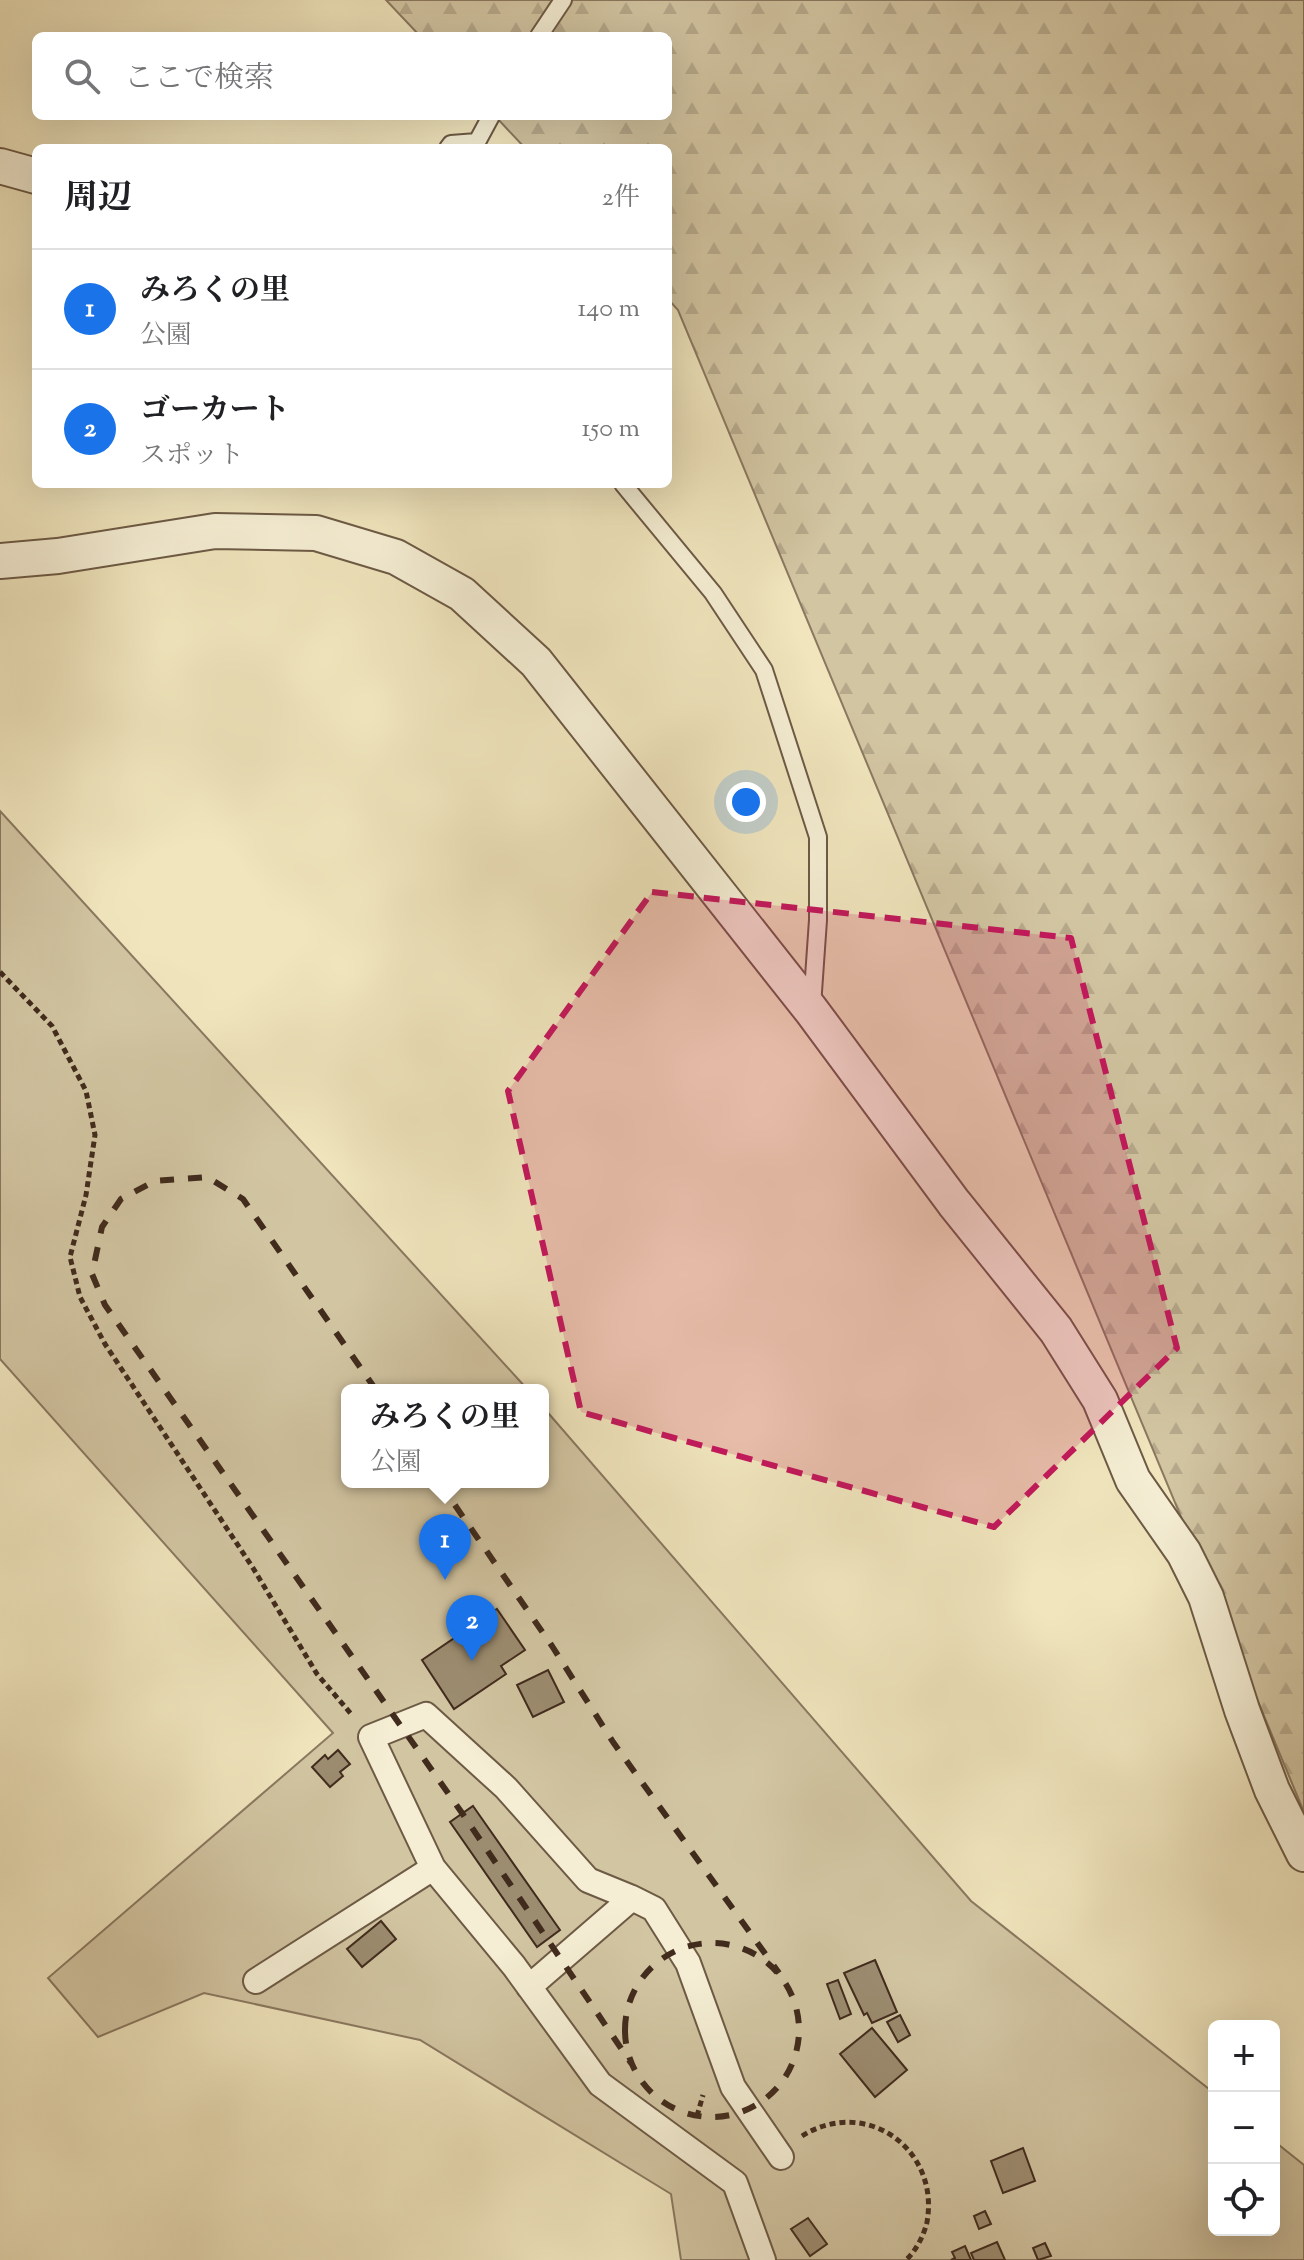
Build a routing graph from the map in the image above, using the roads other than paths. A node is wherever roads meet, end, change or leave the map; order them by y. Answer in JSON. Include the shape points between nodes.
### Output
{"nodes":[{"id":1,"x":563,"y":0,"type":"edge"},
{"id":2,"x":542,"y":32,"type":"edge"},
{"id":3,"x":489,"y":120,"type":"edge"},
{"id":4,"x":451,"y":144,"type":"edge"},
{"id":5,"x":0,"y":166,"type":"edge"},
{"id":6,"x":32,"y":175,"type":"edge"},
{"id":7,"x":626,"y":488,"type":"edge"},
{"id":8,"x":0,"y":561,"type":"edge"},
{"id":9,"x":811,"y":1010,"type":"junction"},
{"id":10,"x":1304,"y":1854,"type":"edge"},
{"id":11,"x":433,"y":1868,"type":"junction"},
{"id":12,"x":632,"y":1898,"type":"junction"},
{"id":13,"x":256,"y":1981,"type":"dead end"},
{"id":14,"x":529,"y":1987,"type":"junction"},
{"id":15,"x":781,"y":2157,"type":"road end"},
{"id":16,"x":763,"y":2260,"type":"edge"}],
"edges":[{"from":1,"to":2,"type":"lane"},
{"from":3,"to":4,"type":"lane","via":[[477,142]]},
{"from":5,"to":6,"type":"street"},
{"from":7,"to":9,"type":"lane","via":[[713,593],[764,670],[818,837]]},
{"from":8,"to":9,"type":"street","via":[[215,531],[316,533],[396,557],[462,594],[536,662]]},
{"from":9,"to":10,"type":"street","via":[[1056,1330],[1100,1400],[1133,1480],[1184,1553],[1206,1597],[1272,1790]]},
{"from":11,"to":12,"type":"street","via":[[371,1737],[426,1715],[506,1788],[588,1880]]},
{"from":11,"to":13,"type":"street"},
{"from":11,"to":14,"type":"street"},
{"from":12,"to":14,"type":"street"},
{"from":12,"to":15,"type":"street","via":[[654,1909],[688,1963],[733,2087]]},
{"from":14,"to":16,"type":"street","via":[[600,2084],[735,2183]]}]}
